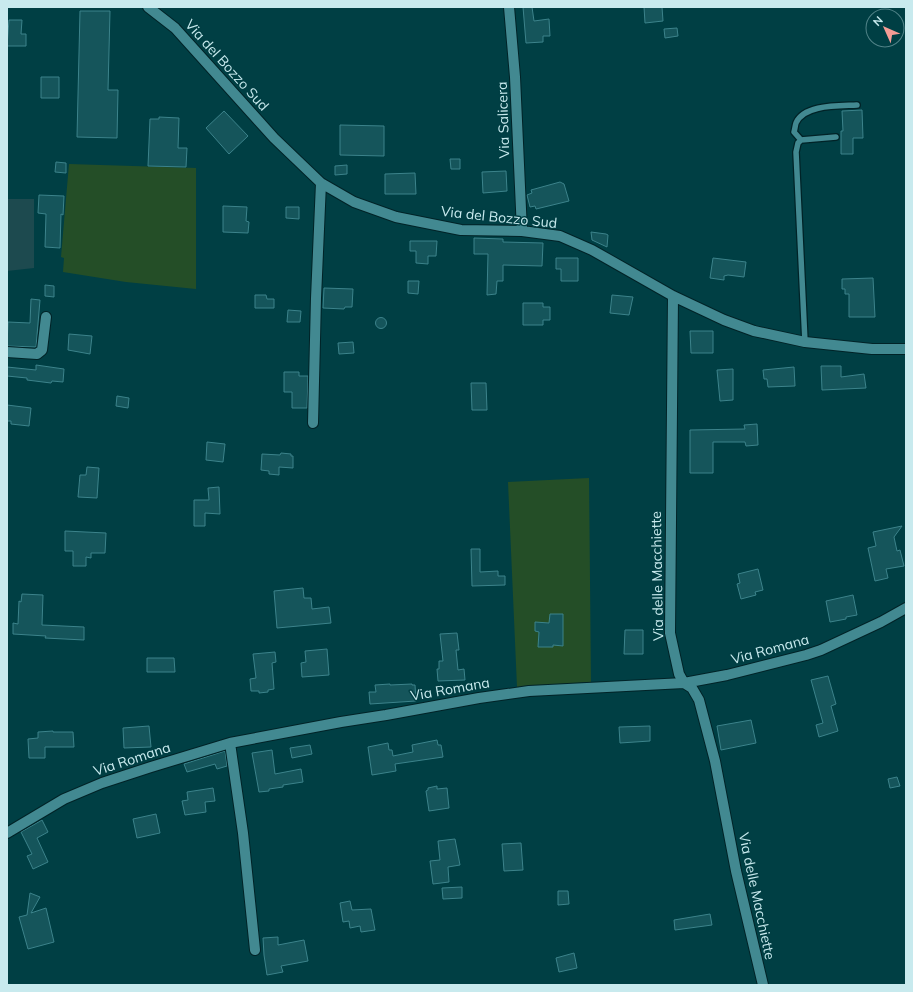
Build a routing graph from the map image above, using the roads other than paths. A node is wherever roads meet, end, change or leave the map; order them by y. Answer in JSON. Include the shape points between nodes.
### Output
{"nodes":[{"id":1,"x":148,"y":7,"type":"edge"},
{"id":2,"x":510,"y":7,"type":"edge"},
{"id":3,"x":857,"y":105,"type":"dead end"},
{"id":4,"x":836,"y":137,"type":"dead end"},
{"id":5,"x":801,"y":140,"type":"junction"},
{"id":6,"x":321,"y":183,"type":"junction"},
{"id":7,"x":522,"y":231,"type":"junction"},
{"id":8,"x":673,"y":296,"type":"junction"},
{"id":9,"x":46,"y":317,"type":"dead end"},
{"id":10,"x":805,"y":342,"type":"junction"},
{"id":11,"x":906,"y":349,"type":"edge"},
{"id":12,"x":7,"y":352,"type":"edge"},
{"id":13,"x":313,"y":423,"type":"dead end"},
{"id":14,"x":906,"y":608,"type":"edge"},
{"id":15,"x":684,"y":682,"type":"junction"},
{"id":16,"x":230,"y":743,"type":"junction"},
{"id":17,"x":7,"y":833,"type":"edge"},
{"id":18,"x":255,"y":950,"type":"dead end"},
{"id":19,"x":763,"y":985,"type":"edge"}],
"edges":[{"from":1,"to":6,"type":"street","name":"Via del Bozzo Sud","via":[[175,28],[274,138]]},
{"from":2,"to":7,"type":"street","name":"Via Salicera"},
{"from":3,"to":5,"type":"lane","via":[[822,107],[808,112],[796,123],[794,132]]},
{"from":4,"to":5,"type":"lane"},
{"from":5,"to":10,"type":"lane","via":[[796,152]]},
{"from":6,"to":7,"type":"street","name":"Via del Bozzo Sud","via":[[354,202],[396,217],[461,230]]},
{"from":6,"to":13,"type":"street"},
{"from":7,"to":8,"type":"street","name":"Via del Bozzo Sud","via":[[560,236],[592,250]]},
{"from":8,"to":10,"type":"street","name":"Via del Bozzo Sud","via":[[754,331]]},
{"from":8,"to":15,"type":"street","name":"Via delle Macchiette","via":[[670,633],[678,674]]},
{"from":9,"to":12,"type":"street","via":[[42,350],[37,354]]},
{"from":10,"to":11,"type":"street","name":"Via del Bozzo Sud","via":[[872,349]]},
{"from":14,"to":15,"type":"street","name":"Via Romana","via":[[881,622],[806,655],[727,675]]},
{"from":15,"to":16,"type":"street","name":"Via Romana","via":[[529,691]]},
{"from":15,"to":19,"type":"street","name":"Via delle Macchiette","via":[[692,688],[698,700],[715,761],[736,871]]},
{"from":16,"to":17,"type":"street","name":"Via Romana","via":[[102,783],[64,799]]},
{"from":16,"to":18,"type":"street","via":[[243,833]]}]}
